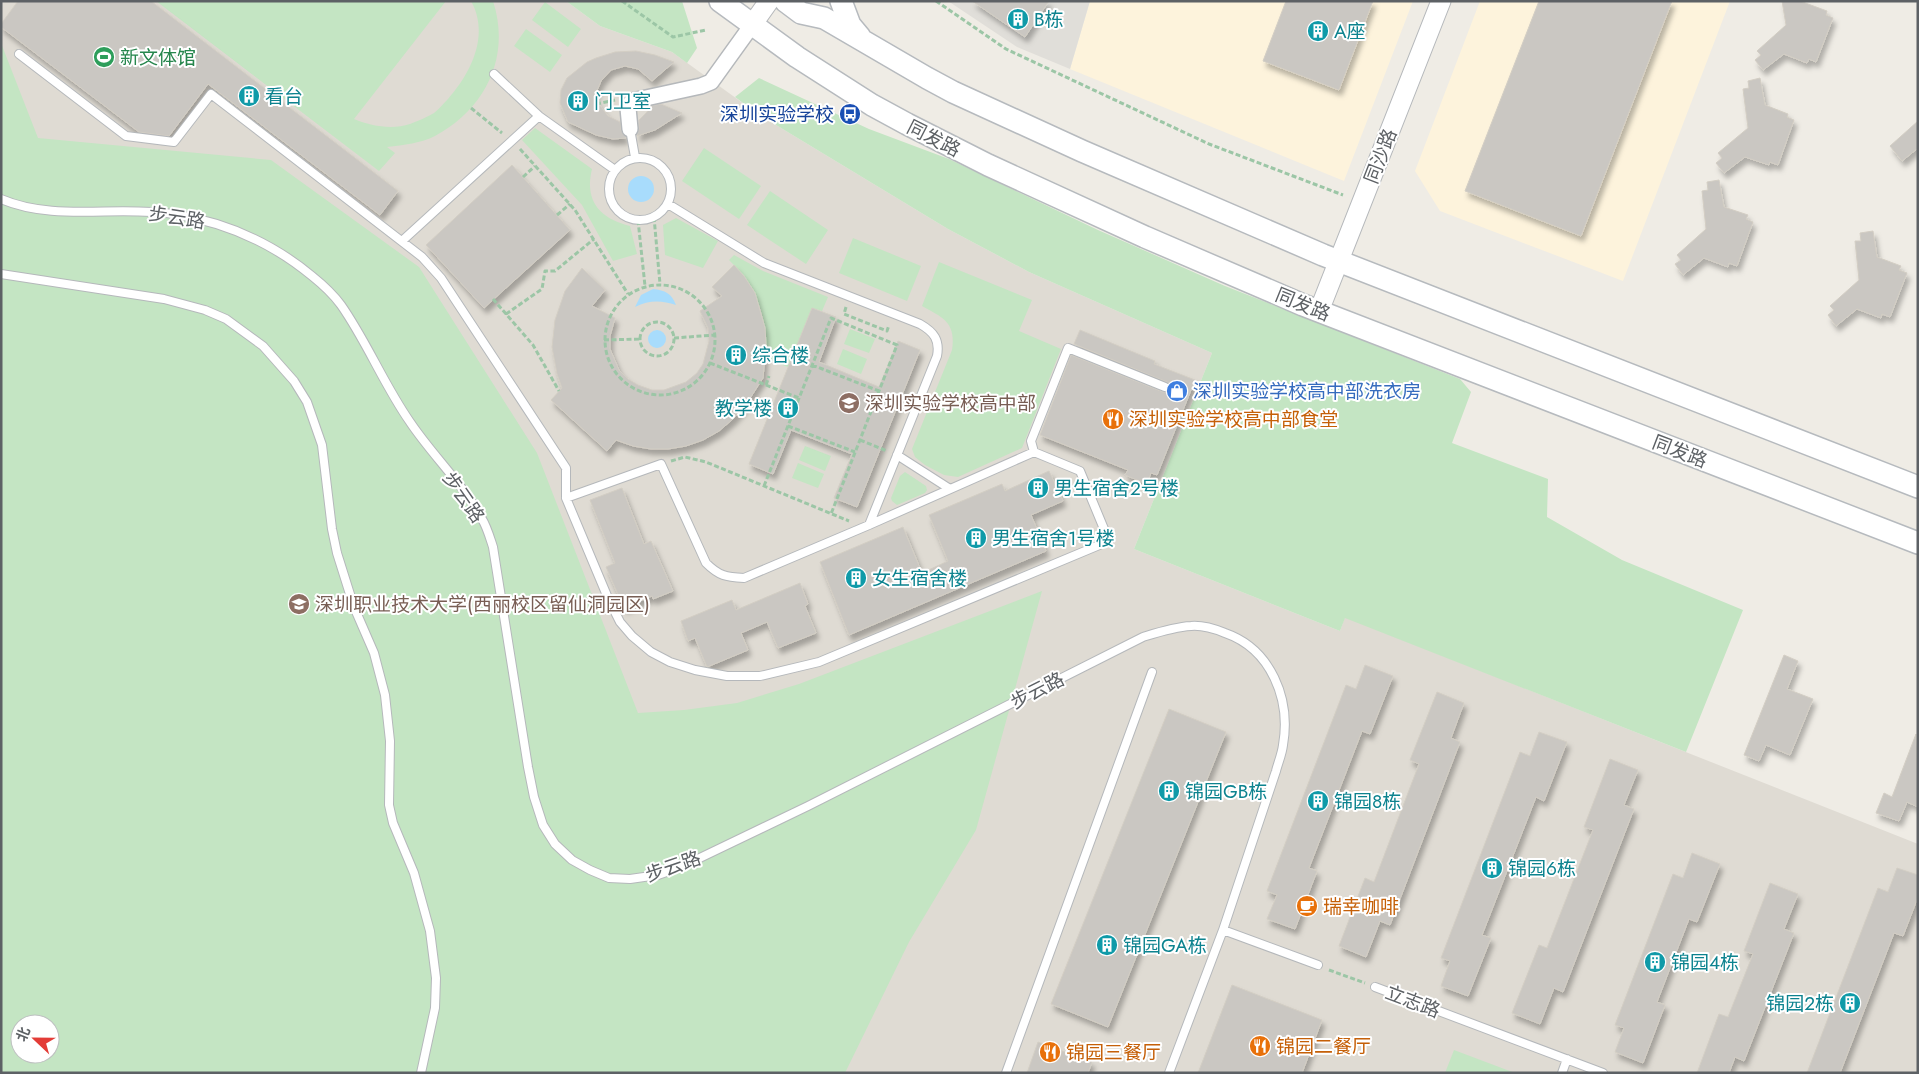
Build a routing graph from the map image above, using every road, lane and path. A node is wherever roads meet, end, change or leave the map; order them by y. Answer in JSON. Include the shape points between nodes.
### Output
{"nodes":[{"id":1,"x":622,"y":1,"type":"edge"},
{"id":2,"x":720,"y":1,"type":"edge"},
{"id":3,"x":769,"y":1,"type":"edge"},
{"id":4,"x":785,"y":1,"type":"edge"},
{"id":5,"x":841,"y":1,"type":"edge"},
{"id":6,"x":936,"y":1,"type":"edge"},
{"id":7,"x":1441,"y":1,"type":"edge"},
{"id":8,"x":752,"y":25,"type":"junction"},
{"id":9,"x":706,"y":30,"type":"dead end"},
{"id":10,"x":868,"y":44,"type":"junction"},
{"id":11,"x":19,"y":54,"type":"dead end"},
{"id":12,"x":494,"y":74,"type":"dead end"},
{"id":13,"x":471,"y":108,"type":"dead end"},
{"id":14,"x":539,"y":116,"type":"junction"},
{"id":15,"x":630,"y":128,"type":"joint"},
{"id":16,"x":512,"y":141,"type":"junction"},
{"id":17,"x":634,"y":158,"type":"junction"},
{"id":18,"x":535,"y":166,"type":"junction"},
{"id":19,"x":615,"y":170,"type":"junction"},
{"id":20,"x":523,"y":177,"type":"dead end"},
{"id":21,"x":1343,"y":195,"type":"dead end"},
{"id":22,"x":1,"y":198,"type":"edge"},
{"id":23,"x":570,"y":204,"type":"junction"},
{"id":24,"x":668,"y":204,"type":"junction"},
{"id":25,"x":557,"y":215,"type":"dead end"},
{"id":26,"x":654,"y":217,"type":"junction"},
{"id":27,"x":638,"y":220,"type":"junction"},
{"id":28,"x":594,"y":239,"type":"junction"},
{"id":29,"x":402,"y":241,"type":"junction"},
{"id":30,"x":1339,"y":261,"type":"junction"},
{"id":31,"x":1,"y":274,"type":"edge"},
{"id":32,"x":660,"y":284,"type":"junction"},
{"id":33,"x":645,"y":286,"type":"junction"},
{"id":34,"x":628,"y":294,"type":"junction"},
{"id":35,"x":493,"y":300,"type":"dead end"},
{"id":36,"x":1319,"y":311,"type":"junction"},
{"id":37,"x":506,"y":314,"type":"junction"},
{"id":38,"x":844,"y":314,"type":"dead end"},
{"id":39,"x":866,"y":323,"type":"junction"},
{"id":40,"x":863,"y":331,"type":"junction"},
{"id":41,"x":887,"y":331,"type":"dead end"},
{"id":42,"x":715,"y":335,"type":"junction"},
{"id":43,"x":674,"y":338,"type":"junction"},
{"id":44,"x":604,"y":340,"type":"junction"},
{"id":45,"x":640,"y":340,"type":"junction"},
{"id":46,"x":710,"y":363,"type":"junction"},
{"id":47,"x":812,"y":365,"type":"junction"},
{"id":48,"x":769,"y":376,"type":"dead end"},
{"id":49,"x":766,"y":385,"type":"junction"},
{"id":50,"x":1165,"y":387,"type":"dead end"},
{"id":51,"x":559,"y":391,"type":"dead end"},
{"id":52,"x":879,"y":391,"type":"junction"},
{"id":53,"x":799,"y":398,"type":"junction"},
{"id":54,"x":788,"y":426,"type":"junction"},
{"id":55,"x":860,"y":440,"type":"junction"},
{"id":56,"x":855,"y":452,"type":"junction"},
{"id":57,"x":1034,"y":452,"type":"junction"},
{"id":58,"x":896,"y":455,"type":"junction"},
{"id":59,"x":661,"y":464,"type":"junction"},
{"id":60,"x":764,"y":486,"type":"junction"},
{"id":61,"x":1918,"y":487,"type":"edge"},
{"id":62,"x":950,"y":489,"type":"junction"},
{"id":63,"x":566,"y":498,"type":"junction"},
{"id":64,"x":831,"y":514,"type":"junction"},
{"id":65,"x":866,"y":526,"type":"junction"},
{"id":66,"x":1918,"y":543,"type":"edge"},
{"id":67,"x":1152,"y":672,"type":"dead end"},
{"id":68,"x":1223,"y":930,"type":"junction"},
{"id":69,"x":1318,"y":965,"type":"joint"},
{"id":70,"x":1375,"y":987,"type":"joint"},
{"id":71,"x":1567,"y":1059,"type":"junction"},
{"id":72,"x":421,"y":1073,"type":"edge"},
{"id":73,"x":1006,"y":1073,"type":"edge"},
{"id":74,"x":1169,"y":1073,"type":"edge"},
{"id":75,"x":1562,"y":1073,"type":"edge"},
{"id":76,"x":1603,"y":1073,"type":"edge"}],
"edges":[{"from":1,"to":9,"type":"path","via":[[673,37]]},
{"from":2,"to":8,"type":"main road","name":"同发路"},
{"from":3,"to":8,"type":"street"},
{"from":4,"to":10,"type":"main road","via":[[801,13],[824,18]]},
{"from":5,"to":10,"type":"main road","via":[[850,25]]},
{"from":6,"to":21,"type":"path","via":[[1006,49],[1209,144]]},
{"from":7,"to":30,"type":"street","name":"同沙路"},
{"from":8,"to":15,"type":"street","via":[[711,82],[632,101],[628,108]]},
{"from":8,"to":36,"type":"main road","name":"同发路","via":[[865,100],[942,142],[1145,237]]},
{"from":10,"to":30,"type":"main road","via":[[927,78],[1023,124]]},
{"from":11,"to":29,"type":"lane","via":[[126,136],[174,142],[211,94]]},
{"from":12,"to":14,"type":"lane"},
{"from":13,"to":16,"type":"path"},
{"from":14,"to":16,"type":"lane"},
{"from":14,"to":19,"type":"lane"},
{"from":15,"to":17,"type":"lane"},
{"from":16,"to":18,"type":"path"},
{"from":16,"to":29,"type":"lane"},
{"from":17,"to":19,"type":"lane"},
{"from":17,"to":24,"type":"lane","via":[[645,157],[663,166],[672,184]]},
{"from":18,"to":20,"type":"path"},
{"from":18,"to":23,"type":"path"},
{"from":19,"to":27,"type":"lane","via":[[609,188],[614,207],[621,214]]},
{"from":22,"to":68,"type":"lane","name":"步云路","via":[[45,211],[172,214],[238,230],[268,244],[297,264],[340,304],[410,422],[483,520],[493,547],[534,797],[543,825],[572,860],[610,878],[630,880],[681,867],[1117,649],[1169,629],[1193,626],[1234,636],[1264,659],[1276,678],[1285,720],[1276,771]]},
{"from":23,"to":25,"type":"path"},
{"from":23,"to":28,"type":"path"},
{"from":24,"to":26,"type":"lane"},
{"from":24,"to":58,"type":"lane","via":[[764,263],[932,331],[938,342],[937,356]]},
{"from":26,"to":27,"type":"lane"},
{"from":26,"to":32,"type":"path"},
{"from":27,"to":33,"type":"path"},
{"from":28,"to":34,"type":"path"},
{"from":28,"to":37,"type":"path","via":[[555,271],[545,272],[542,289]]},
{"from":29,"to":63,"type":"lane","via":[[422,256],[441,278],[566,468]]},
{"from":30,"to":36,"type":"street","name":"同沙路"},
{"from":30,"to":61,"type":"main road"},
{"from":31,"to":72,"type":"lane","via":[[164,299],[206,310],[226,319],[263,346],[294,381],[307,402],[322,445],[337,553],[354,607],[374,653],[385,695],[390,742],[389,806],[423,899],[430,931],[436,978],[435,1008]]},
{"from":32,"to":33,"type":"path"},
{"from":32,"to":42,"type":"path","via":[[691,294],[703,305]]},
{"from":33,"to":34,"type":"path"},
{"from":34,"to":44,"type":"path","via":[[613,310]]},
{"from":35,"to":37,"type":"path"},
{"from":36,"to":66,"type":"main road","name":"同发路"},
{"from":37,"to":51,"type":"path","via":[[533,345]]},
{"from":38,"to":39,"type":"path"},
{"from":39,"to":40,"type":"path"},
{"from":39,"to":41,"type":"path"},
{"from":40,"to":47,"type":"path","via":[[831,318]]},
{"from":40,"to":52,"type":"path","via":[[897,345]]},
{"from":42,"to":43,"type":"path"},
{"from":42,"to":46,"type":"path"},
{"from":43,"to":45,"type":"path","via":[[670,351],[659,356],[644,350]]},
{"from":43,"to":45,"type":"path","via":[[668,326],[652,322],[643,328]]},
{"from":44,"to":45,"type":"path"},
{"from":44,"to":46,"type":"path","via":[[606,354],[619,378],[629,387],[655,396],[682,391],[698,379]]},
{"from":46,"to":49,"type":"path"},
{"from":47,"to":52,"type":"path"},
{"from":47,"to":53,"type":"path"},
{"from":48,"to":49,"type":"path"},
{"from":49,"to":53,"type":"path"},
{"from":50,"to":57,"type":"lane","via":[[1068,348],[1031,441]]},
{"from":52,"to":55,"type":"path"},
{"from":53,"to":54,"type":"path"},
{"from":54,"to":56,"type":"path"},
{"from":54,"to":60,"type":"path"},
{"from":55,"to":56,"type":"path"},
{"from":55,"to":58,"type":"path"},
{"from":56,"to":64,"type":"path"},
{"from":57,"to":62,"type":"lane"},
{"from":57,"to":63,"type":"lane","via":[[1080,471],[1109,541],[819,662],[760,676],[727,676],[695,670],[664,659],[632,636],[620,622],[608,598]]},
{"from":58,"to":62,"type":"lane"},
{"from":58,"to":65,"type":"lane"},
{"from":59,"to":60,"type":"path","via":[[684,457],[692,458]]},
{"from":59,"to":63,"type":"lane"},
{"from":59,"to":65,"type":"lane","via":[[706,563],[716,573],[728,577],[744,578]]},
{"from":60,"to":64,"type":"path"},
{"from":62,"to":65,"type":"lane"},
{"from":64,"to":65,"type":"path"},
{"from":67,"to":73,"type":"lane"},
{"from":68,"to":69,"type":"lane"},
{"from":68,"to":74,"type":"lane","name":"步云路"},
{"from":69,"to":70,"type":"path","name":"立志路"},
{"from":70,"to":71,"type":"lane","name":"立志路"},
{"from":71,"to":75,"type":"lane"},
{"from":71,"to":76,"type":"lane","name":"立志路"}]}
